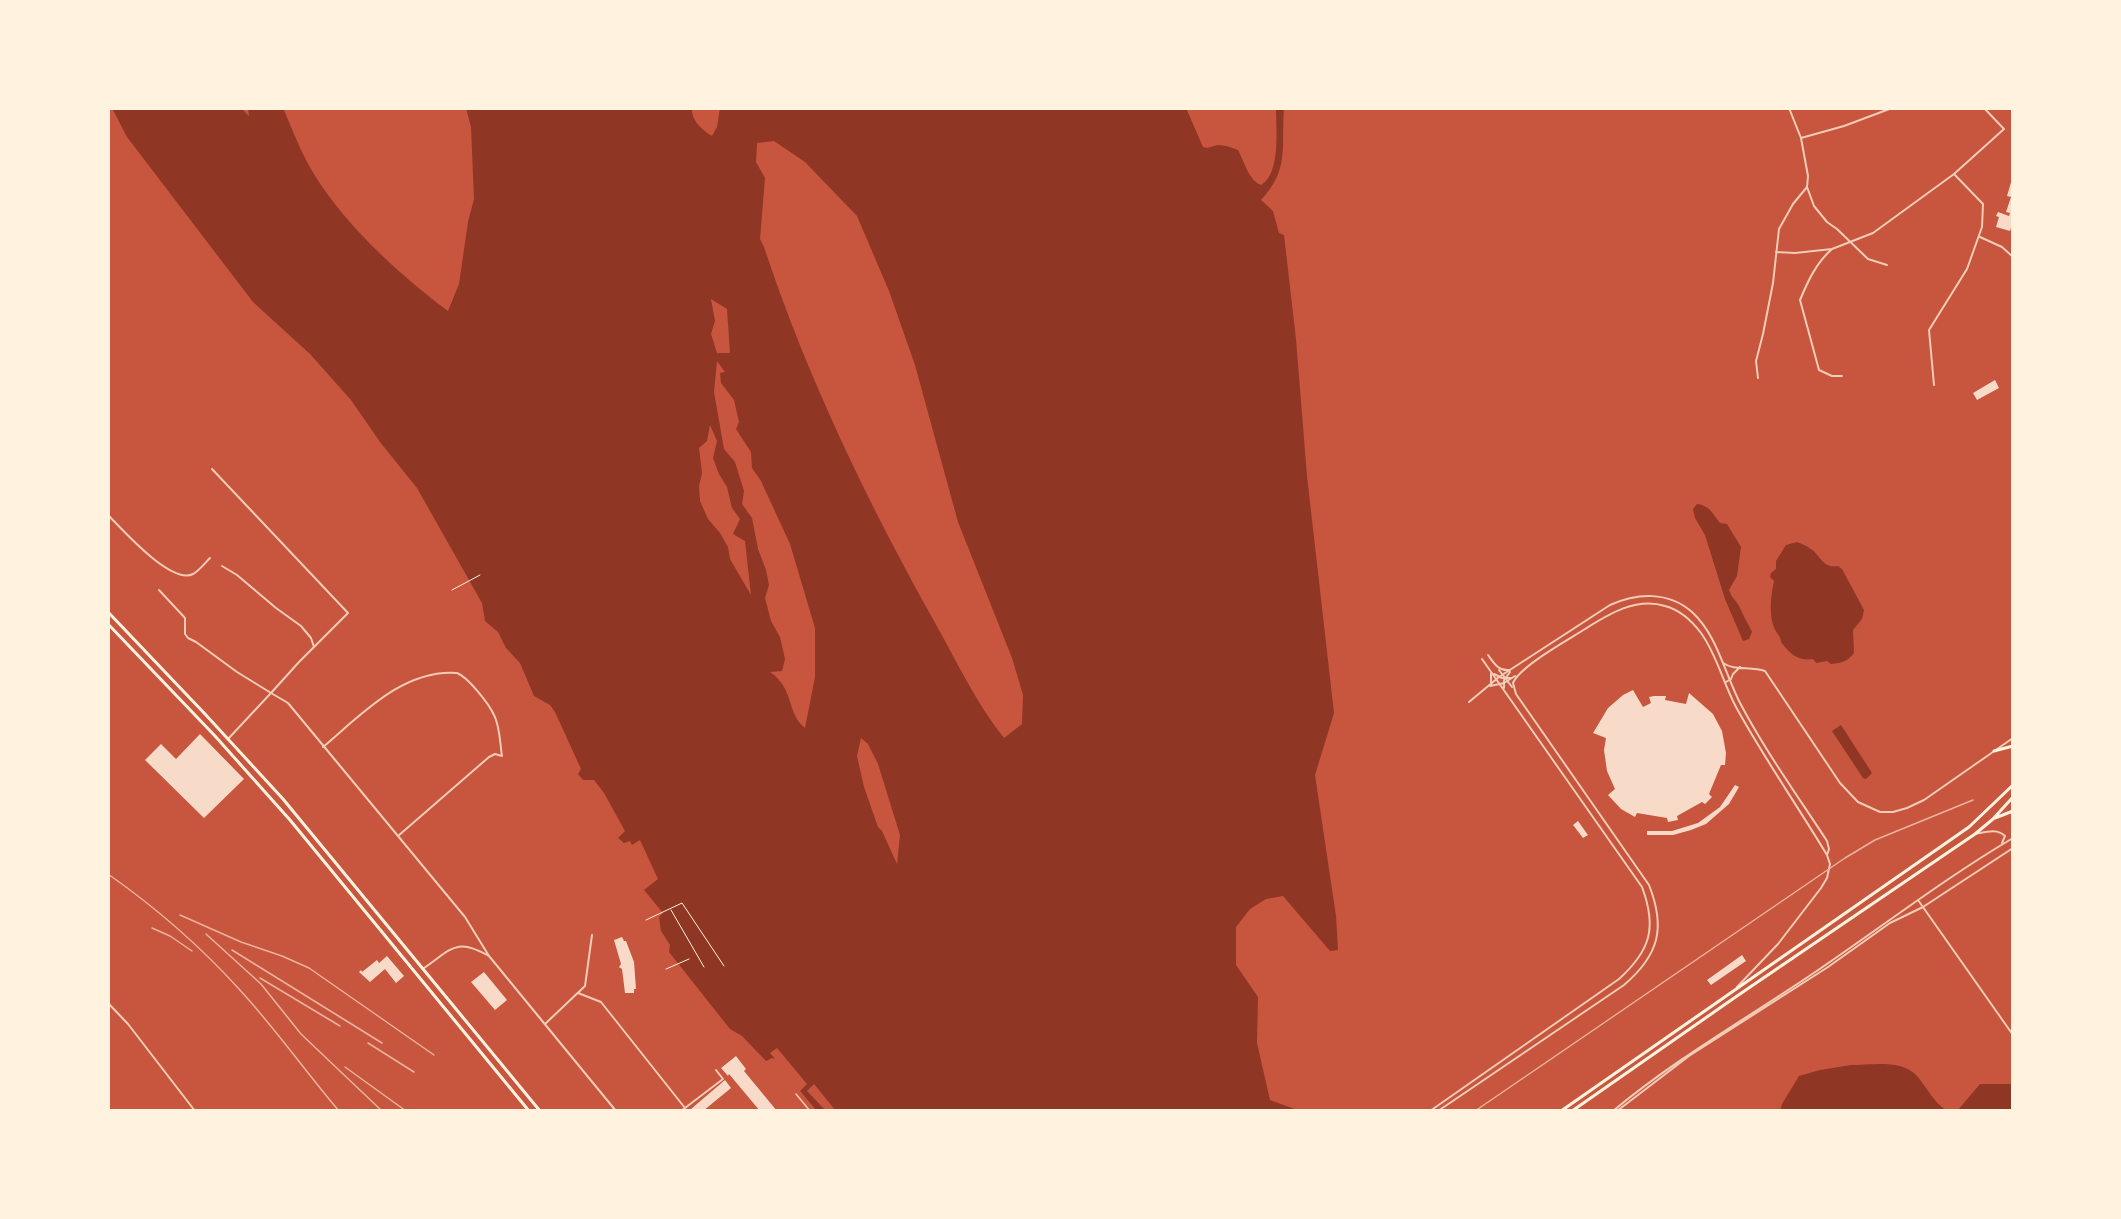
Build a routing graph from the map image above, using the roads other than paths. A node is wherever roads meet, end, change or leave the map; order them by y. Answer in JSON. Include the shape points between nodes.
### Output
{"nodes":[{"id":1,"x":1788,"y":108,"type":"edge"},
{"id":2,"x":1892,"y":108,"type":"edge"},
{"id":3,"x":1984,"y":108,"type":"edge"},
{"id":4,"x":1802,"y":138,"type":"junction"},
{"id":5,"x":1954,"y":174,"type":"junction"},
{"id":6,"x":1807,"y":188,"type":"junction"},
{"id":7,"x":1979,"y":237,"type":"junction"},
{"id":8,"x":1850,"y":242,"type":"junction"},
{"id":9,"x":1832,"y":249,"type":"junction"},
{"id":10,"x":1776,"y":252,"type":"junction"},
{"id":11,"x":2013,"y":257,"type":"edge"},
{"id":12,"x":1887,"y":265,"type":"dead end"},
{"id":13,"x":1842,"y":376,"type":"dead end"},
{"id":14,"x":1758,"y":378,"type":"dead end"},
{"id":15,"x":1934,"y":385,"type":"dead end"},
{"id":16,"x":213,"y":469,"type":"dead end"},
{"id":17,"x":108,"y":515,"type":"edge"},
{"id":18,"x":210,"y":558,"type":"dead end"},
{"id":19,"x":222,"y":566,"type":"dead end"},
{"id":20,"x":159,"y":590,"type":"dead end"},
{"id":21,"x":108,"y":612,"type":"edge"},
{"id":22,"x":1595,"y":615,"type":"junction"},
{"id":23,"x":1598,"y":621,"type":"junction"},
{"id":24,"x":108,"y":624,"type":"edge"},
{"id":25,"x":1714,"y":642,"type":"junction"},
{"id":26,"x":1708,"y":645,"type":"junction"},
{"id":27,"x":314,"y":647,"type":"junction"},
{"id":28,"x":1542,"y":649,"type":"junction"},
{"id":29,"x":1488,"y":655,"type":"dead end"},
{"id":30,"x":1546,"y":655,"type":"junction"},
{"id":31,"x":1482,"y":659,"type":"dead end"},
{"id":32,"x":1723,"y":662,"type":"junction"},
{"id":33,"x":1496,"y":667,"type":"junction"},
{"id":34,"x":1740,"y":667,"type":"junction"},
{"id":35,"x":1490,"y":670,"type":"junction"},
{"id":36,"x":1512,"y":670,"type":"junction"},
{"id":37,"x":1520,"y":673,"type":"junction"},
{"id":38,"x":1498,"y":678,"type":"junction"},
{"id":39,"x":1731,"y":679,"type":"junction"},
{"id":40,"x":1504,"y":680,"type":"junction"},
{"id":41,"x":1725,"y":682,"type":"junction"},
{"id":42,"x":1490,"y":686,"type":"junction"},
{"id":43,"x":1513,"y":690,"type":"junction"},
{"id":44,"x":1506,"y":692,"type":"junction"},
{"id":45,"x":271,"y":693,"type":"junction"},
{"id":46,"x":1469,"y":702,"type":"dead end"},
{"id":47,"x":2013,"y":738,"type":"edge"},
{"id":48,"x":228,"y":739,"type":"junction"},
{"id":49,"x":2013,"y":746,"type":"edge"},
{"id":50,"x":323,"y":747,"type":"junction"},
{"id":51,"x":1994,"y":751,"type":"junction"},
{"id":52,"x":1570,"y":772,"type":"junction"},
{"id":53,"x":1564,"y":776,"type":"junction"},
{"id":54,"x":1789,"y":781,"type":"junction"},
{"id":55,"x":1785,"y":784,"type":"junction"},
{"id":56,"x":2013,"y":784,"type":"edge"},
{"id":57,"x":2013,"y":797,"type":"edge"},
{"id":58,"x":2013,"y":812,"type":"edge"},
{"id":59,"x":1993,"y":819,"type":"junction"},
{"id":60,"x":1613,"y":833,"type":"junction"},
{"id":61,"x":1976,"y":834,"type":"junction"},
{"id":62,"x":398,"y":836,"type":"junction"},
{"id":63,"x":1607,"y":837,"type":"junction"},
{"id":64,"x":2013,"y":838,"type":"edge"},
{"id":65,"x":2001,"y":844,"type":"junction"},
{"id":66,"x":2013,"y":848,"type":"edge"},
{"id":67,"x":1827,"y":855,"type":"junction"},
{"id":68,"x":1917,"y":899,"type":"junction"},
{"id":69,"x":1923,"y":907,"type":"junction"},
{"id":70,"x":592,"y":935,"type":"dead end"},
{"id":71,"x":489,"y":956,"type":"junction"},
{"id":72,"x":423,"y":969,"type":"junction"},
{"id":73,"x":1733,"y":992,"type":"junction"},
{"id":74,"x":578,"y":993,"type":"junction"},
{"id":75,"x":108,"y":1003,"type":"edge"},
{"id":76,"x":545,"y":1024,"type":"junction"},
{"id":77,"x":2013,"y":1035,"type":"edge"},
{"id":78,"x":716,"y":1070,"type":"dead end"},
{"id":79,"x":796,"y":1094,"type":"dead end"},
{"id":80,"x":683,"y":1110,"type":"edge"},
{"id":81,"x":195,"y":1111,"type":"edge"},
{"id":82,"x":529,"y":1111,"type":"edge"},
{"id":83,"x":540,"y":1111,"type":"edge"},
{"id":84,"x":616,"y":1111,"type":"edge"},
{"id":85,"x":810,"y":1111,"type":"edge"},
{"id":86,"x":1430,"y":1111,"type":"edge"},
{"id":87,"x":1438,"y":1111,"type":"edge"},
{"id":88,"x":1561,"y":1111,"type":"edge"},
{"id":89,"x":1572,"y":1111,"type":"edge"},
{"id":90,"x":1615,"y":1111,"type":"edge"}],
"edges":[{"from":1,"to":4,"type":"street"},
{"from":2,"to":4,"type":"street"},
{"from":3,"to":5,"type":"street","via":[[2004,129]]},
{"from":4,"to":6,"type":"street"},
{"from":5,"to":7,"type":"street","via":[[1983,204]]},
{"from":5,"to":8,"type":"street","via":[[1873,233]]},
{"from":6,"to":8,"type":"street","via":[[1820,215]]},
{"from":6,"to":10,"type":"street","via":[[1779,229]]},
{"from":7,"to":11,"type":"street","via":[[2002,247]]},
{"from":7,"to":15,"type":"street","via":[[1967,269],[1929,330]]},
{"from":8,"to":9,"type":"street"},
{"from":8,"to":12,"type":"street","via":[[1868,260]]},
{"from":9,"to":10,"type":"street"},
{"from":9,"to":13,"type":"street","via":[[1814,269],[1800,300],[1819,370]]},
{"from":10,"to":14,"type":"street","via":[[1756,361]]},
{"from":16,"to":27,"type":"street","via":[[348,614]]},
{"from":17,"to":18,"type":"street","via":[[161,565],[175,573],[192,575]]},
{"from":19,"to":27,"type":"street","via":[[301,626]]},
{"from":20,"to":45,"type":"street","via":[[185,618],[188,638]]},
{"from":21,"to":48,"type":"main road"},
{"from":22,"to":23,"type":"street"},
{"from":22,"to":25,"type":"street","via":[[1637,596],[1670,599],[1692,612]]},
{"from":22,"to":28,"type":"street"},
{"from":23,"to":26,"type":"street","via":[[1635,605],[1667,606],[1688,618]]},
{"from":23,"to":30,"type":"street"},
{"from":24,"to":82,"type":"main road","via":[[290,820]]},
{"from":25,"to":26,"type":"street"},
{"from":25,"to":32,"type":"street"},
{"from":26,"to":41,"type":"street"},
{"from":27,"to":45,"type":"street"},
{"from":28,"to":30,"type":"street"},
{"from":28,"to":36,"type":"street"},
{"from":29,"to":33,"type":"street"},
{"from":30,"to":37,"type":"street"},
{"from":31,"to":35,"type":"street"},
{"from":32,"to":34,"type":"street"},
{"from":32,"to":39,"type":"street"},
{"from":33,"to":36,"type":"street"},
{"from":33,"to":40,"type":"street"},
{"from":34,"to":39,"type":"street"},
{"from":34,"to":51,"type":"street","via":[[1765,670],[1840,783],[1858,802],[1880,812],[1893,812],[1924,800]]},
{"from":35,"to":38,"type":"street"},
{"from":35,"to":42,"type":"street"},
{"from":36,"to":40,"type":"street"},
{"from":37,"to":40,"type":"street"},
{"from":37,"to":43,"type":"street"},
{"from":38,"to":40,"type":"street"},
{"from":38,"to":40,"type":"street"},
{"from":38,"to":42,"type":"street"},
{"from":39,"to":41,"type":"street"},
{"from":39,"to":54,"type":"street","via":[[1761,738]]},
{"from":40,"to":42,"type":"street"},
{"from":40,"to":43,"type":"street"},
{"from":40,"to":44,"type":"street"},
{"from":41,"to":55,"type":"street","via":[[1756,742]]},
{"from":42,"to":44,"type":"street"},
{"from":42,"to":46,"type":"street"},
{"from":43,"to":52,"type":"street"},
{"from":44,"to":53,"type":"street"},
{"from":45,"to":48,"type":"street"},
{"from":45,"to":50,"type":"street","via":[[288,703]]},
{"from":47,"to":51,"type":"street"},
{"from":48,"to":72,"type":"main road","via":[[296,814]]},
{"from":49,"to":51,"type":"main road"},
{"from":50,"to":62,"type":"street"},
{"from":50,"to":62,"type":"street","via":[[391,691],[417,677],[463,675],[496,718],[502,756],[489,757]]},
{"from":52,"to":53,"type":"street"},
{"from":52,"to":60,"type":"street"},
{"from":53,"to":63,"type":"street"},
{"from":54,"to":55,"type":"street"},
{"from":54,"to":67,"type":"street","via":[[1827,841]]},
{"from":55,"to":67,"type":"street"},
{"from":56,"to":73,"type":"main road","via":[[1969,827]]},
{"from":57,"to":59,"type":"main road"},
{"from":58,"to":59,"type":"main road"},
{"from":59,"to":61,"type":"main road"},
{"from":60,"to":63,"type":"street"},
{"from":60,"to":87,"type":"street","via":[[1649,885],[1656,902],[1658,931],[1649,958],[1624,985]]},
{"from":61,"to":65,"type":"street","via":[[2003,834]]},
{"from":61,"to":89,"type":"main road"},
{"from":62,"to":71,"type":"street","via":[[465,917]]},
{"from":63,"to":86,"type":"street","via":[[1648,903],[1651,930],[1640,956],[1619,979]]},
{"from":64,"to":65,"type":"street"},
{"from":65,"to":68,"type":"street"},
{"from":66,"to":69,"type":"street"},
{"from":67,"to":73,"type":"street","via":[[1830,864],[1821,888],[1778,944]]},
{"from":68,"to":69,"type":"street"},
{"from":68,"to":90,"type":"street","via":[[1823,967],[1688,1053]]},
{"from":69,"to":77,"type":"street"},
{"from":69,"to":90,"type":"street","via":[[1890,923],[1689,1056]]},
{"from":70,"to":74,"type":"street","via":[[587,978]]},
{"from":71,"to":72,"type":"street","via":[[471,946],[456,946]]},
{"from":71,"to":76,"type":"street"},
{"from":72,"to":83,"type":"main road"},
{"from":73,"to":88,"type":"main road"},
{"from":74,"to":76,"type":"street"},
{"from":74,"to":80,"type":"street","via":[[601,1002]]},
{"from":75,"to":81,"type":"street"},
{"from":76,"to":84,"type":"street"},
{"from":78,"to":80,"type":"street","via":[[723,1079]]},
{"from":79,"to":85,"type":"street"}]}
